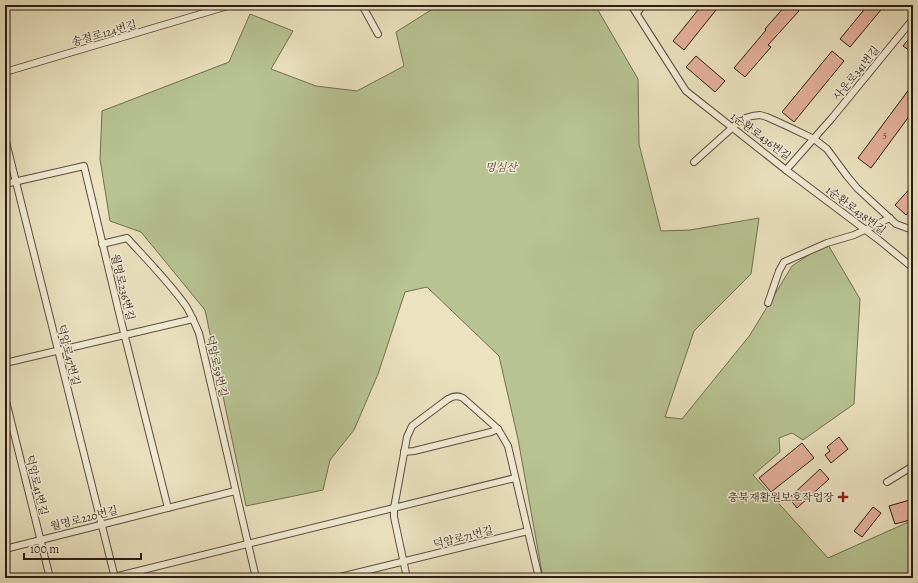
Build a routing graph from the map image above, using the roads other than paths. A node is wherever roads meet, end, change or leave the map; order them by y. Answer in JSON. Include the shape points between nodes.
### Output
{"nodes":[{"id":1,"x":230,"y":5,"type":"edge"},
{"id":2,"x":362,"y":5,"type":"edge"},
{"id":3,"x":631,"y":5,"type":"edge"},
{"id":4,"x":643,"y":5,"type":"edge"},
{"id":5,"x":636,"y":13,"type":"junction"},
{"id":6,"x":913,"y":19,"type":"edge"},
{"id":7,"x":378,"y":34,"type":"dead end"},
{"id":8,"x":5,"y":72,"type":"edge"},
{"id":9,"x":732,"y":127,"type":"junction"},
{"id":10,"x":5,"y":138,"type":"edge"},
{"id":11,"x":814,"y":140,"type":"junction"},
{"id":12,"x":694,"y":162,"type":"dead end"},
{"id":13,"x":786,"y":170,"type":"junction"},
{"id":14,"x":16,"y":182,"type":"junction"},
{"id":15,"x":5,"y":184,"type":"edge"},
{"id":16,"x":890,"y":218,"type":"junction"},
{"id":17,"x":913,"y":229,"type":"edge"},
{"id":18,"x":866,"y":230,"type":"junction"},
{"id":19,"x":102,"y":244,"type":"junction"},
{"id":20,"x":913,"y":268,"type":"edge"},
{"id":21,"x":768,"y":303,"type":"dead end"},
{"id":22,"x":193,"y":319,"type":"junction"},
{"id":23,"x":124,"y":335,"type":"junction"},
{"id":24,"x":58,"y":350,"type":"junction"},
{"id":25,"x":5,"y":363,"type":"edge"},
{"id":26,"x":5,"y":397,"type":"edge"},
{"id":27,"x":498,"y":429,"type":"junction"},
{"id":28,"x":404,"y":452,"type":"junction"},
{"id":29,"x":913,"y":466,"type":"edge"},
{"id":30,"x":515,"y":478,"type":"junction"},
{"id":31,"x":887,"y":482,"type":"dead end"},
{"id":32,"x":235,"y":491,"type":"junction"},
{"id":33,"x":168,"y":508,"type":"junction"},
{"id":34,"x":394,"y":508,"type":"junction"},
{"id":35,"x":101,"y":524,"type":"junction"},
{"id":36,"x":528,"y":531,"type":"junction"},
{"id":37,"x":40,"y":540,"type":"junction"},
{"id":38,"x":248,"y":544,"type":"junction"},
{"id":39,"x":5,"y":549,"type":"edge"},
{"id":40,"x":402,"y":562,"type":"junction"},
{"id":41,"x":50,"y":578,"type":"edge"},
{"id":42,"x":115,"y":578,"type":"edge"},
{"id":43,"x":256,"y":578,"type":"edge"},
{"id":44,"x":336,"y":578,"type":"edge"},
{"id":45,"x":407,"y":578,"type":"edge"},
{"id":46,"x":539,"y":578,"type":"edge"}],
"edges":[{"from":1,"to":8,"type":"street","name":"송절로124번길"},
{"from":2,"to":7,"type":"street"},
{"from":3,"to":5,"type":"street","name":"1순환로436번길"},
{"from":4,"to":5,"type":"street"},
{"from":5,"to":9,"type":"street","name":"1순환로436번길","via":[[686,91]]},
{"from":6,"to":11,"type":"street","name":"사운로341번길"},
{"from":9,"to":11,"type":"street","via":[[742,119],[760,115]]},
{"from":9,"to":12,"type":"street"},
{"from":9,"to":13,"type":"street","name":"1순환로436번길"},
{"from":10,"to":14,"type":"street","name":"덕암로47번길"},
{"from":11,"to":13,"type":"street","name":"1순환로436번길"},
{"from":11,"to":16,"type":"street","via":[[827,149],[857,188]]},
{"from":13,"to":18,"type":"street","name":"1순환로438번길"},
{"from":14,"to":15,"type":"street"},
{"from":14,"to":19,"type":"street","name":"월명로236번길","via":[[84,166]]},
{"from":14,"to":24,"type":"street","name":"덕암로47번길"},
{"from":16,"to":17,"type":"street","via":[[896,224]]},
{"from":16,"to":18,"type":"street"},
{"from":18,"to":20,"type":"street","name":"1순환로438번길"},
{"from":18,"to":21,"type":"street","via":[[827,243],[784,262]]},
{"from":19,"to":22,"type":"street","name":"덕암로59번길","via":[[127,238],[168,283]]},
{"from":19,"to":23,"type":"street","name":"월명로236번길"},
{"from":22,"to":23,"type":"street","name":"월명로236번길"},
{"from":22,"to":32,"type":"street","name":"덕암로59번길","via":[[199,333]]},
{"from":23,"to":24,"type":"street","name":"월명로236번길"},
{"from":23,"to":33,"type":"street","name":"월명로236번길"},
{"from":24,"to":25,"type":"street","name":"월명로236번길"},
{"from":24,"to":35,"type":"street","name":"덕암로47번길"},
{"from":26,"to":37,"type":"street","name":"덕암로41번길"},
{"from":27,"to":28,"type":"street"},
{"from":27,"to":28,"type":"street","via":[[463,398],[452,397],[412,426]]},
{"from":27,"to":30,"type":"street","via":[[508,446]]},
{"from":28,"to":34,"type":"street"},
{"from":29,"to":31,"type":"street"},
{"from":30,"to":34,"type":"street"},
{"from":30,"to":36,"type":"street"},
{"from":32,"to":33,"type":"street","name":"월명로220번길"},
{"from":32,"to":38,"type":"street","name":"덕암로59번길"},
{"from":33,"to":35,"type":"street","name":"월명로220번길"},
{"from":34,"to":38,"type":"street"},
{"from":34,"to":40,"type":"street"},
{"from":35,"to":37,"type":"street","name":"월명로220번길"},
{"from":35,"to":42,"type":"street","name":"덕암로47번길"},
{"from":36,"to":40,"type":"street","name":"덕암로71번길"},
{"from":36,"to":46,"type":"street"},
{"from":37,"to":39,"type":"street","name":"월명로220번길"},
{"from":37,"to":41,"type":"street","name":"덕암로41번길"},
{"from":38,"to":42,"type":"street","name":"덕암로47번길"},
{"from":38,"to":43,"type":"street","name":"덕암로59번길"},
{"from":40,"to":44,"type":"street","name":"덕암로71번길"},
{"from":40,"to":45,"type":"street"}]}
